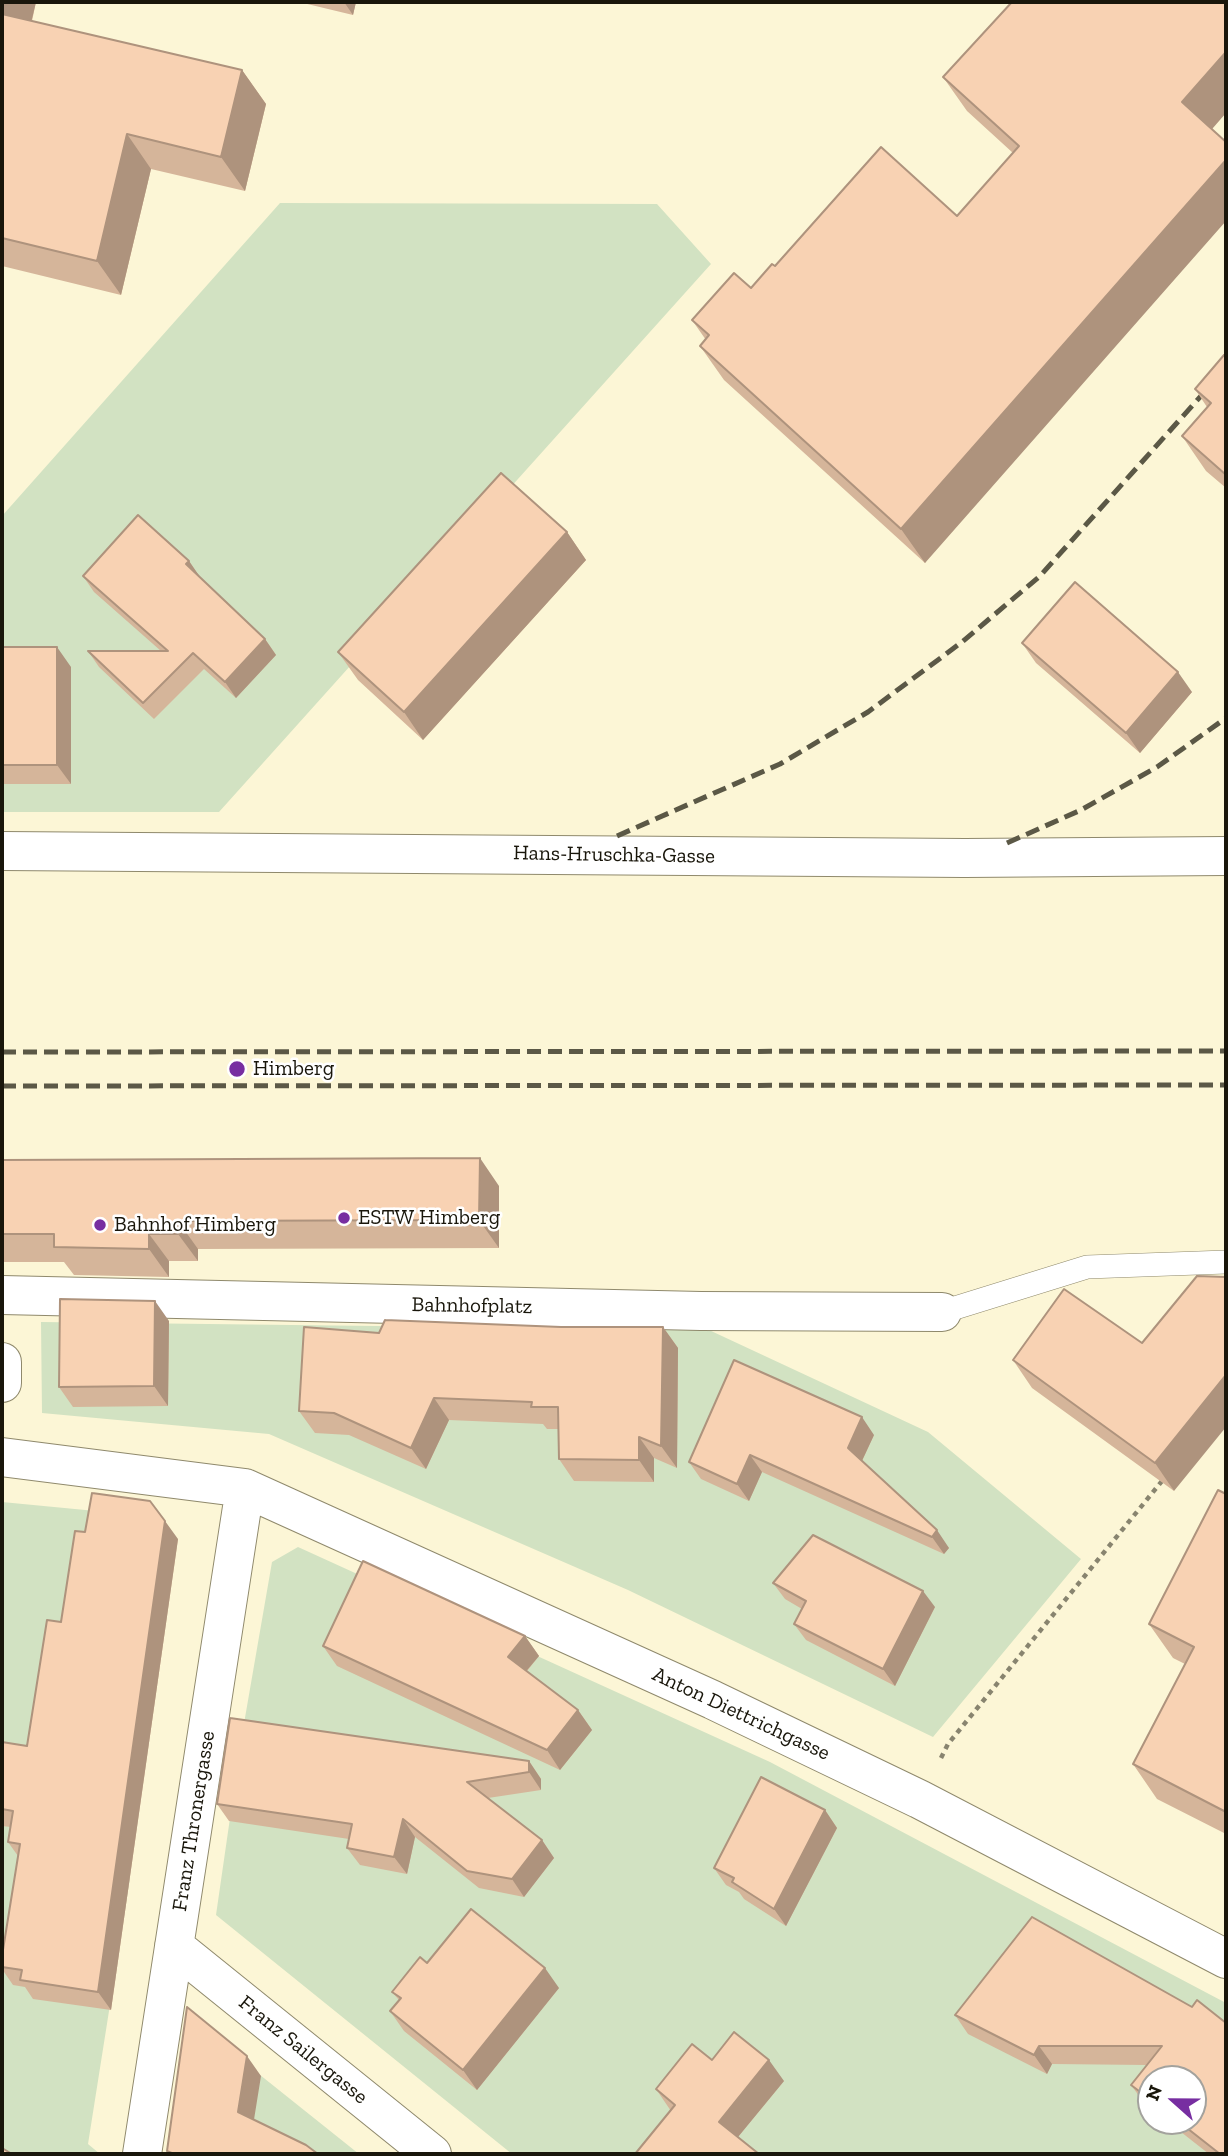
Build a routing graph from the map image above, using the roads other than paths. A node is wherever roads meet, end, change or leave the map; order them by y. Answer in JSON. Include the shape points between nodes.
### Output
{"nodes":[{"id":1,"x":2,"y":851,"type":"edge"},
{"id":2,"x":1226,"y":856,"type":"edge"},
{"id":3,"x":1226,"y":1262,"type":"edge"},
{"id":4,"x":2,"y":1295,"type":"edge"},
{"id":5,"x":942,"y":1312,"type":"joint"},
{"id":6,"x":2,"y":1362,"type":"edge"},
{"id":7,"x":2,"y":1383,"type":"edge"},
{"id":8,"x":2,"y":1457,"type":"edge"},
{"id":9,"x":245,"y":1488,"type":"junction"},
{"id":10,"x":174,"y":1946,"type":"junction"},
{"id":11,"x":1226,"y":1959,"type":"edge"},
{"id":12,"x":142,"y":2154,"type":"edge"},
{"id":13,"x":432,"y":2154,"type":"edge"}],
"edges":[{"from":1,"to":2,"type":"street","name":"Hans-Hruschka-Gasse"},
{"from":3,"to":5,"type":"lane","via":[[1087,1267]]},
{"from":4,"to":5,"type":"street","name":"Bahnhofplatz"},
{"from":6,"to":7,"type":"street"},
{"from":8,"to":9,"type":"street"},
{"from":9,"to":10,"type":"street","name":"Franz Thronergasse"},
{"from":9,"to":11,"type":"street","name":"Anton Diettrichgasse","via":[[713,1700],[919,1799]]},
{"from":10,"to":12,"type":"street","name":"Franz Thronergasse"},
{"from":10,"to":13,"type":"street","name":"Franz Sailergasse"}]}
